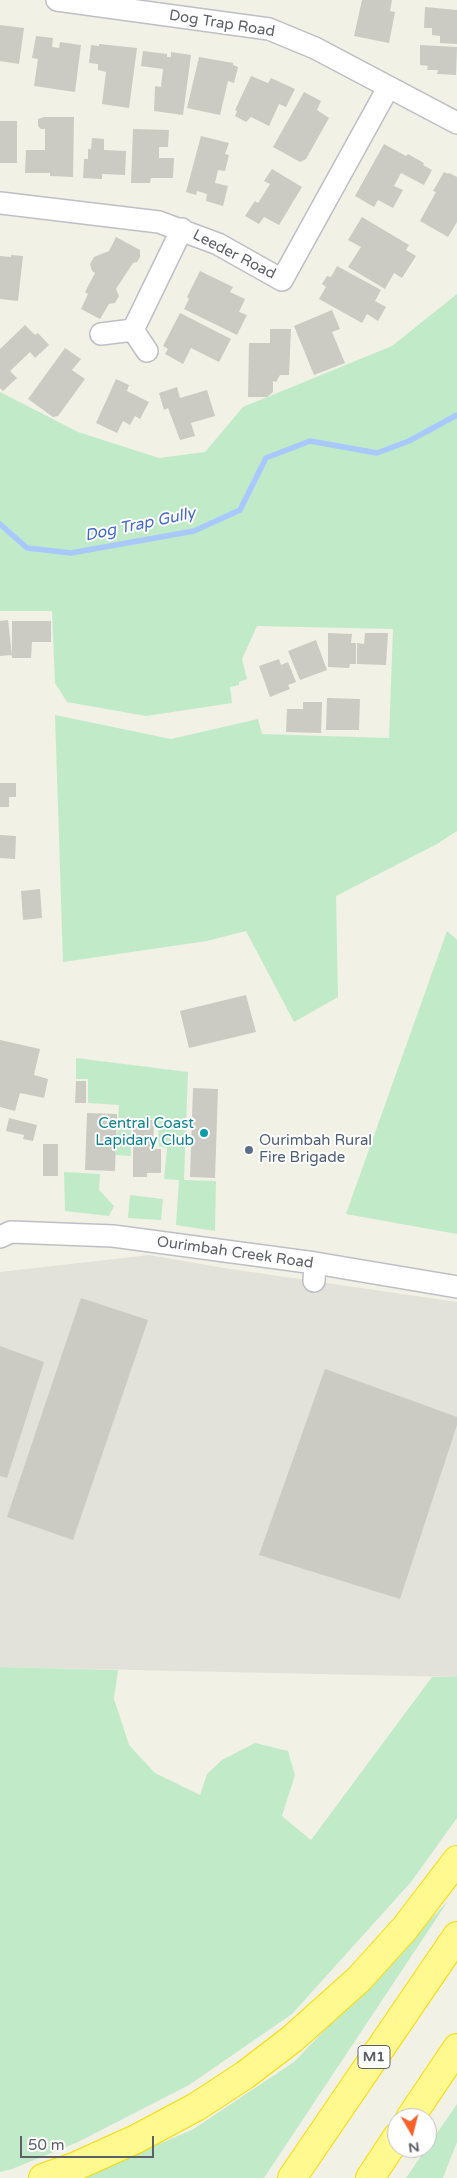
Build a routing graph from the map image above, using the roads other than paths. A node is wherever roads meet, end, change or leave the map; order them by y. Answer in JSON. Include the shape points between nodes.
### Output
{"nodes":[{"id":1,"x":57,"y":0,"type":"edge"},
{"id":2,"x":388,"y":88,"type":"junction"},
{"id":3,"x":457,"y":123,"type":"edge"},
{"id":4,"x":0,"y":203,"type":"edge"},
{"id":5,"x":182,"y":229,"type":"junction"},
{"id":6,"x":133,"y":330,"type":"junction"},
{"id":7,"x":101,"y":334,"type":"dead end"},
{"id":8,"x":147,"y":351,"type":"dead end"},
{"id":9,"x":4,"y":1232,"type":"edge"},
{"id":10,"x":457,"y":1287,"type":"edge"},
{"id":11,"x":457,"y":1860,"type":"edge"},
{"id":12,"x":457,"y":1936,"type":"edge"},
{"id":13,"x":457,"y":2048,"type":"edge"},
{"id":14,"x":417,"y":2108,"type":"edge"},
{"id":15,"x":387,"y":2152,"type":"edge"},
{"id":16,"x":43,"y":2178,"type":"edge"},
{"id":17,"x":292,"y":2178,"type":"edge"},
{"id":18,"x":370,"y":2178,"type":"edge"}],
"edges":[{"from":1,"to":2,"type":"street","name":"Dog Trap Road","via":[[269,29],[308,45]]},
{"from":2,"to":3,"type":"street","name":"Dog Trap Road"},
{"from":2,"to":5,"type":"street","name":"Leeder Road","via":[[282,280],[218,244]]},
{"from":4,"to":5,"type":"street","name":"Leeder Road","via":[[159,222]]},
{"from":5,"to":6,"type":"street"},
{"from":6,"to":7,"type":"street"},
{"from":6,"to":8,"type":"street"},
{"from":9,"to":10,"type":"street","name":"Ourimbah Creek Road","via":[[113,1236],[200,1256]]},
{"from":11,"to":16,"type":"highway","via":[[405,1928],[359,1979],[245,2075],[196,2107],[136,2139]]},
{"from":12,"to":17,"type":"highway","number":"M1"},
{"from":13,"to":14,"type":"highway"},
{"from":15,"to":18,"type":"highway"}]}
